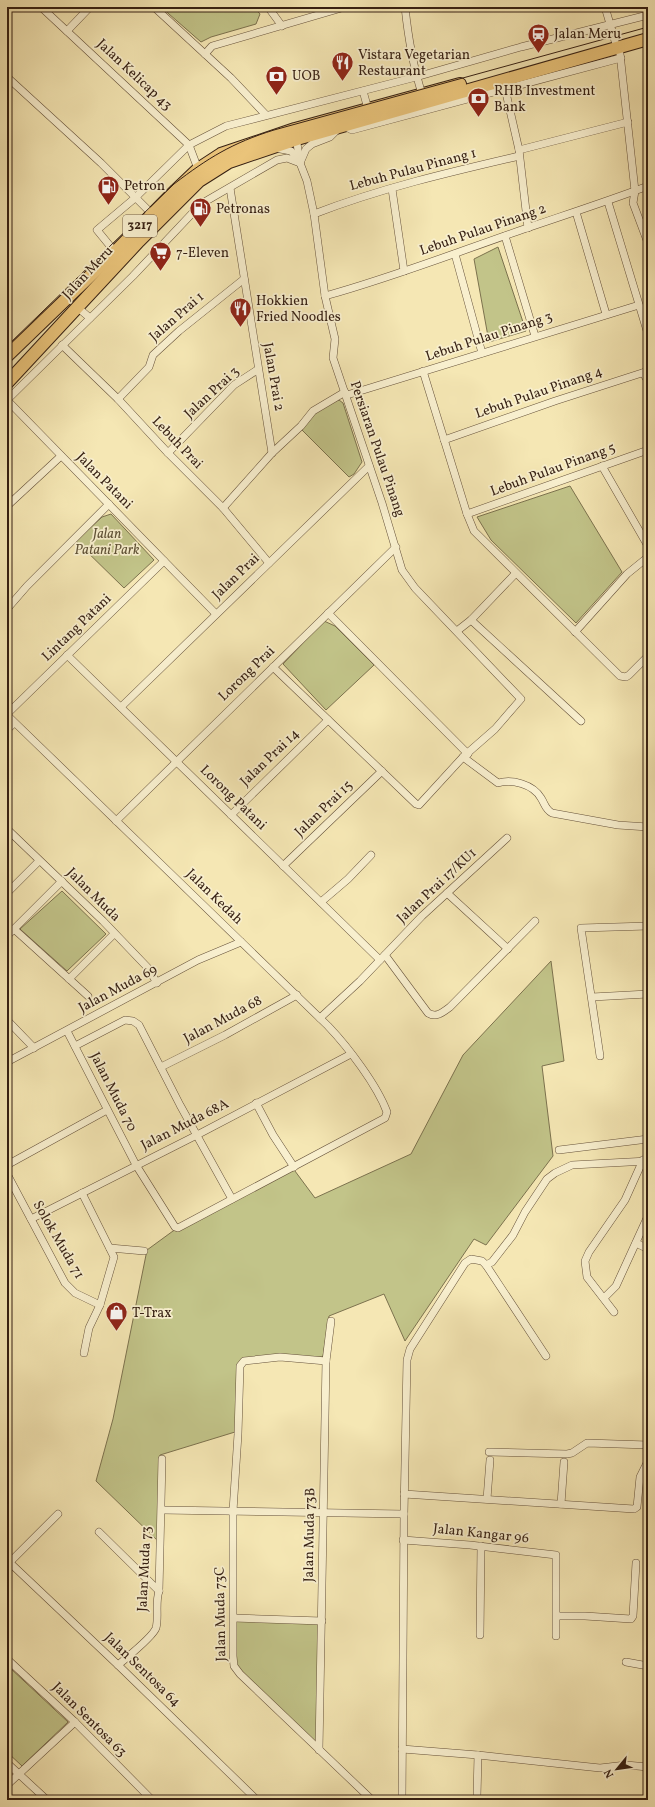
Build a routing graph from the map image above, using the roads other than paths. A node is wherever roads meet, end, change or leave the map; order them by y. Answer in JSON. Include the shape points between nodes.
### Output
{"nodes":[{"id":1,"x":41,"y":7,"type":"edge"},
{"id":2,"x":90,"y":7,"type":"edge"},
{"id":3,"x":154,"y":7,"type":"edge"},
{"id":4,"x":268,"y":7,"type":"edge"},
{"id":5,"x":345,"y":7,"type":"edge"},
{"id":6,"x":405,"y":7,"type":"edge"},
{"id":7,"x":605,"y":7,"type":"edge"},
{"id":8,"x":648,"y":15,"type":"edge"},
{"id":9,"x":611,"y":24,"type":"junction"},
{"id":10,"x":282,"y":26,"type":"junction"},
{"id":11,"x":67,"y":31,"type":"junction"},
{"id":12,"x":648,"y":32,"type":"edge"},
{"id":13,"x":648,"y":39,"type":"edge"},
{"id":14,"x":618,"y":48,"type":"junction"},
{"id":15,"x":206,"y":54,"type":"junction"},
{"id":16,"x":7,"y":77,"type":"edge"},
{"id":17,"x":416,"y":77,"type":"junction"},
{"id":18,"x":504,"y":84,"type":"junction"},
{"id":19,"x":362,"y":91,"type":"junction"},
{"id":20,"x":422,"y":94,"type":"junction"},
{"id":21,"x":368,"y":109,"type":"junction"},
{"id":22,"x":266,"y":115,"type":"junction"},
{"id":23,"x":628,"y":122,"type":"junction"},
{"id":24,"x":341,"y":126,"type":"junction"},
{"id":25,"x":296,"y":134,"type":"junction"},
{"id":26,"x":189,"y":145,"type":"junction"},
{"id":27,"x":271,"y":147,"type":"junction"},
{"id":28,"x":519,"y":153,"type":"junction"},
{"id":29,"x":300,"y":163,"type":"junction"},
{"id":30,"x":198,"y":169,"type":"junction"},
{"id":31,"x":648,"y":186,"type":"edge"},
{"id":32,"x":230,"y":188,"type":"junction"},
{"id":33,"x":392,"y":189,"type":"junction"},
{"id":34,"x":635,"y":191,"type":"junction"},
{"id":35,"x":135,"y":198,"type":"junction"},
{"id":36,"x":608,"y":202,"type":"junction"},
{"id":37,"x":576,"y":212,"type":"junction"},
{"id":38,"x":152,"y":214,"type":"junction"},
{"id":39,"x":314,"y":214,"type":"junction"},
{"id":40,"x":528,"y":228,"type":"junction"},
{"id":41,"x":505,"y":236,"type":"junction"},
{"id":42,"x":648,"y":243,"type":"edge"},
{"id":43,"x":115,"y":252,"type":"junction"},
{"id":44,"x":455,"y":254,"type":"junction"},
{"id":45,"x":404,"y":271,"type":"junction"},
{"id":46,"x":244,"y":279,"type":"junction"},
{"id":47,"x":326,"y":296,"type":"junction"},
{"id":48,"x":639,"y":305,"type":"junction"},
{"id":49,"x":77,"y":307,"type":"junction"},
{"id":50,"x":606,"y":314,"type":"junction"},
{"id":51,"x":90,"y":318,"type":"junction"},
{"id":52,"x":56,"y":330,"type":"junction"},
{"id":53,"x":648,"y":334,"type":"edge"},
{"id":54,"x":535,"y":336,"type":"junction"},
{"id":55,"x":62,"y":345,"type":"junction"},
{"id":56,"x":482,"y":353,"type":"junction"},
{"id":57,"x":7,"y":356,"type":"edge"},
{"id":58,"x":258,"y":370,"type":"junction"},
{"id":59,"x":423,"y":371,"type":"junction"},
{"id":60,"x":646,"y":372,"type":"edge"},
{"id":61,"x":7,"y":373,"type":"edge"},
{"id":62,"x":648,"y":381,"type":"edge"},
{"id":63,"x":7,"y":383,"type":"edge"},
{"id":64,"x":346,"y":394,"type":"junction"},
{"id":65,"x":118,"y":399,"type":"junction"},
{"id":66,"x":7,"y":400,"type":"edge"},
{"id":67,"x":444,"y":440,"type":"junction"},
{"id":68,"x":648,"y":450,"type":"edge"},
{"id":69,"x":168,"y":453,"type":"junction"},
{"id":70,"x":272,"y":453,"type":"junction"},
{"id":71,"x":61,"y":456,"type":"junction"},
{"id":72,"x":369,"y":466,"type":"junction"},
{"id":73,"x":602,"y":466,"type":"junction"},
{"id":74,"x":109,"y":504,"type":"junction"},
{"id":75,"x":7,"y":506,"type":"edge"},
{"id":76,"x":223,"y":508,"type":"junction"},
{"id":77,"x":467,"y":514,"type":"junction"},
{"id":78,"x":648,"y":546,"type":"edge"},
{"id":79,"x":396,"y":547,"type":"junction"},
{"id":80,"x":648,"y":557,"type":"edge"},
{"id":81,"x":164,"y":561,"type":"junction"},
{"id":82,"x":269,"y":563,"type":"junction"},
{"id":83,"x":515,"y":574,"type":"junction"},
{"id":84,"x":7,"y":609,"type":"edge"},
{"id":85,"x":328,"y":613,"type":"junction"},
{"id":86,"x":216,"y":614,"type":"junction"},
{"id":87,"x":471,"y":620,"type":"junction"},
{"id":88,"x":457,"y":631,"type":"junction"},
{"id":89,"x":575,"y":632,"type":"junction"},
{"id":90,"x":67,"y":655,"type":"junction"},
{"id":91,"x":648,"y":656,"type":"edge"},
{"id":92,"x":273,"y":667,"type":"junction"},
{"id":93,"x":121,"y":707,"type":"junction"},
{"id":94,"x":7,"y":714,"type":"edge"},
{"id":95,"x":328,"y":720,"type":"junction"},
{"id":96,"x":581,"y":721,"type":"dead end"},
{"id":97,"x":14,"y":722,"type":"junction"},
{"id":98,"x":7,"y":730,"type":"edge"},
{"id":99,"x":465,"y":756,"type":"junction"},
{"id":100,"x":176,"y":762,"type":"junction"},
{"id":101,"x":382,"y":771,"type":"junction"},
{"id":102,"x":231,"y":815,"type":"junction"},
{"id":103,"x":116,"y":821,"type":"junction"},
{"id":104,"x":648,"y":827,"type":"edge"},
{"id":105,"x":7,"y":829,"type":"edge"},
{"id":106,"x":507,"y":838,"type":"dead end"},
{"id":107,"x":371,"y":855,"type":"dead end"},
{"id":108,"x":40,"y":861,"type":"junction"},
{"id":109,"x":283,"y":866,"type":"junction"},
{"id":110,"x":62,"y":881,"type":"junction"},
{"id":111,"x":8,"y":890,"type":"edge"},
{"id":112,"x":447,"y":893,"type":"junction"},
{"id":113,"x":321,"y":902,"type":"junction"},
{"id":114,"x":536,"y":921,"type":"dead end"},
{"id":115,"x":648,"y":926,"type":"edge"},
{"id":116,"x":14,"y":929,"type":"junction"},
{"id":117,"x":114,"y":934,"type":"junction"},
{"id":118,"x":7,"y":936,"type":"edge"},
{"id":119,"x":242,"y":942,"type":"junction"},
{"id":120,"x":508,"y":949,"type":"junction"},
{"id":121,"x":383,"y":957,"type":"junction"},
{"id":122,"x":69,"y":978,"type":"junction"},
{"id":123,"x":157,"y":983,"type":"junction"},
{"id":124,"x":648,"y":994,"type":"edge"},
{"id":125,"x":297,"y":995,"type":"junction"},
{"id":126,"x":88,"y":996,"type":"dead end"},
{"id":127,"x":592,"y":997,"type":"junction"},
{"id":128,"x":320,"y":1018,"type":"junction"},
{"id":129,"x":7,"y":1020,"type":"edge"},
{"id":130,"x":67,"y":1031,"type":"junction"},
{"id":131,"x":75,"y":1046,"type":"junction"},
{"id":132,"x":34,"y":1048,"type":"junction"},
{"id":133,"x":351,"y":1054,"type":"junction"},
{"id":134,"x":600,"y":1056,"type":"dead end"},
{"id":135,"x":7,"y":1062,"type":"edge"},
{"id":136,"x":161,"y":1067,"type":"junction"},
{"id":137,"x":256,"y":1103,"type":"junction"},
{"id":138,"x":107,"y":1110,"type":"junction"},
{"id":139,"x":197,"y":1135,"type":"junction"},
{"id":140,"x":648,"y":1139,"type":"edge"},
{"id":141,"x":559,"y":1150,"type":"dead end"},
{"id":142,"x":646,"y":1160,"type":"edge"},
{"id":143,"x":7,"y":1165,"type":"edge"},
{"id":144,"x":136,"y":1165,"type":"junction"},
{"id":145,"x":294,"y":1167,"type":"junction"},
{"id":146,"x":7,"y":1174,"type":"edge"},
{"id":147,"x":82,"y":1193,"type":"junction"},
{"id":148,"x":232,"y":1199,"type":"junction"},
{"id":149,"x":648,"y":1216,"type":"edge"},
{"id":150,"x":31,"y":1218,"type":"junction"},
{"id":151,"x":636,"y":1244,"type":"junction"},
{"id":152,"x":110,"y":1248,"type":"junction"},
{"id":153,"x":648,"y":1249,"type":"edge"},
{"id":154,"x":144,"y":1251,"type":"dead end"},
{"id":155,"x":486,"y":1265,"type":"junction"},
{"id":156,"x":604,"y":1298,"type":"junction"},
{"id":157,"x":100,"y":1305,"type":"junction"},
{"id":158,"x":614,"y":1312,"type":"dead end"},
{"id":159,"x":331,"y":1321,"type":"dead end"},
{"id":160,"x":84,"y":1353,"type":"dead end"},
{"id":161,"x":546,"y":1356,"type":"dead end"},
{"id":162,"x":326,"y":1361,"type":"junction"},
{"id":163,"x":648,"y":1445,"type":"edge"},
{"id":164,"x":489,"y":1452,"type":"dead end"},
{"id":165,"x":162,"y":1459,"type":"dead end"},
{"id":166,"x":490,"y":1460,"type":"dead end"},
{"id":167,"x":648,"y":1460,"type":"edge"},
{"id":168,"x":564,"y":1462,"type":"dead end"},
{"id":169,"x":404,"y":1494,"type":"junction"},
{"id":170,"x":487,"y":1499,"type":"junction"},
{"id":171,"x":561,"y":1504,"type":"junction"},
{"id":172,"x":162,"y":1510,"type":"junction"},
{"id":173,"x":233,"y":1511,"type":"junction"},
{"id":174,"x":323,"y":1513,"type":"junction"},
{"id":175,"x":58,"y":1514,"type":"dead end"},
{"id":176,"x":404,"y":1514,"type":"junction"},
{"id":177,"x":99,"y":1532,"type":"dead end"},
{"id":178,"x":404,"y":1540,"type":"junction"},
{"id":179,"x":481,"y":1546,"type":"junction"},
{"id":180,"x":8,"y":1562,"type":"edge"},
{"id":181,"x":636,"y":1562,"type":"dead end"},
{"id":182,"x":159,"y":1591,"type":"junction"},
{"id":183,"x":557,"y":1616,"type":"junction"},
{"id":184,"x":234,"y":1618,"type":"junction"},
{"id":185,"x":322,"y":1621,"type":"junction"},
{"id":186,"x":480,"y":1635,"type":"dead end"},
{"id":187,"x":556,"y":1636,"type":"dead end"},
{"id":188,"x":626,"y":1662,"type":"dead end"},
{"id":189,"x":9,"y":1663,"type":"edge"},
{"id":190,"x":118,"y":1665,"type":"junction"},
{"id":191,"x":648,"y":1666,"type":"edge"},
{"id":192,"x":75,"y":1722,"type":"junction"},
{"id":193,"x":402,"y":1749,"type":"junction"},
{"id":194,"x":319,"y":1750,"type":"junction"},
{"id":195,"x":478,"y":1754,"type":"junction"},
{"id":196,"x":7,"y":1763,"type":"edge"},
{"id":197,"x":648,"y":1767,"type":"edge"},
{"id":198,"x":19,"y":1774,"type":"junction"},
{"id":199,"x":7,"y":1785,"type":"edge"},
{"id":200,"x":477,"y":1797,"type":"dead end"},
{"id":201,"x":47,"y":1800,"type":"edge"},
{"id":202,"x":152,"y":1800,"type":"edge"},
{"id":203,"x":257,"y":1800,"type":"edge"},
{"id":204,"x":372,"y":1800,"type":"edge"},
{"id":205,"x":402,"y":1800,"type":"edge"}],
"edges":[{"from":1,"to":11,"type":"street","name":"Jalan Kelicap 43"},
{"from":2,"to":11,"type":"street"},
{"from":3,"to":15,"type":"street"},
{"from":4,"to":10,"type":"street"},
{"from":5,"to":10,"type":"street"},
{"from":6,"to":17,"type":"street"},
{"from":7,"to":9,"type":"street"},
{"from":8,"to":9,"type":"street"},
{"from":9,"to":14,"type":"street"},
{"from":9,"to":17,"type":"street"},
{"from":10,"to":15,"type":"street","via":[[212,46]]},
{"from":11,"to":26,"type":"street","name":"Jalan Kelicap 43"},
{"from":12,"to":14,"type":"highway","name":"Jalan Meru","number":"3217"},
{"from":13,"to":14,"type":"highway","name":"Jalan Meru","number":"3217"},
{"from":14,"to":18,"type":"highway","name":"Jalan Meru","number":"3217"},
{"from":14,"to":20,"type":"highway","name":"Jalan Meru","number":"3217"},
{"from":14,"to":23,"type":"street"},
{"from":15,"to":22,"type":"street"},
{"from":16,"to":35,"type":"street","via":[[101,163]]},
{"from":17,"to":19,"type":"street"},
{"from":17,"to":20,"type":"street"},
{"from":18,"to":24,"type":"highway","name":"Jalan Meru","number":"3217"},
{"from":18,"to":28,"type":"street"},
{"from":19,"to":21,"type":"street"},
{"from":19,"to":22,"type":"street"},
{"from":20,"to":21,"type":"highway","name":"Jalan Meru","number":"3217"},
{"from":21,"to":25,"type":"highway","name":"Jalan Meru","number":"3217"},
{"from":22,"to":26,"type":"street","via":[[226,126]]},
{"from":23,"to":28,"type":"street","name":"Lebuh Pulau Pinang 1"},
{"from":23,"to":34,"type":"street"},
{"from":24,"to":25,"type":"highway","name":"Jalan Meru","number":"3217"},
{"from":24,"to":29,"type":"street","via":[[330,137],[306,149]]},
{"from":25,"to":27,"type":"highway","name":"Jalan Meru","number":"3217"},
{"from":25,"to":29,"type":"street"},
{"from":25,"to":30,"type":"highway","name":"Jalan Meru","number":"3217","via":[[221,154]]},
{"from":26,"to":30,"type":"street","name":"Jalan Kelicap 43"},
{"from":26,"to":35,"type":"street"},
{"from":27,"to":29,"type":"street","via":[[291,151]]},
{"from":27,"to":49,"type":"highway","name":"Jalan Meru","number":"3217","via":[[229,162],[199,181]]},
{"from":28,"to":33,"type":"street","name":"Lebuh Pulau Pinang 1"},
{"from":28,"to":40,"type":"street"},
{"from":29,"to":32,"type":"street","via":[[287,158],[277,160]]},
{"from":29,"to":39,"type":"street","name":"Persiaran Pulau Pinang"},
{"from":30,"to":38,"type":"highway","name":"Jalan Meru","number":"3217"},
{"from":31,"to":34,"type":"street","name":"Lebuh Pulau Pinang 2"},
{"from":32,"to":46,"type":"street","name":"Jalan Prai 2"},
{"from":32,"to":51,"type":"street","via":[[201,204]]},
{"from":33,"to":39,"type":"street","name":"Lebuh Pulau Pinang 1","via":[[350,200]]},
{"from":33,"to":45,"type":"street"},
{"from":34,"to":36,"type":"street","name":"Lebuh Pulau Pinang 2"},
{"from":34,"to":42,"type":"street","via":[[633,203]]},
{"from":35,"to":38,"type":"street"},
{"from":35,"to":43,"type":"street","via":[[97,230]]},
{"from":36,"to":37,"type":"street","name":"Lebuh Pulau Pinang 2"},
{"from":36,"to":48,"type":"street"},
{"from":37,"to":40,"type":"street","name":"Lebuh Pulau Pinang 2"},
{"from":37,"to":50,"type":"street"},
{"from":38,"to":43,"type":"highway","name":"Jalan Meru","number":"3217"},
{"from":39,"to":47,"type":"street","name":"Persiaran Pulau Pinang"},
{"from":40,"to":41,"type":"street","name":"Lebuh Pulau Pinang 2"},
{"from":41,"to":44,"type":"street","name":"Lebuh Pulau Pinang 2"},
{"from":41,"to":54,"type":"street"},
{"from":43,"to":57,"type":"highway","name":"Jalan Meru","number":"3217"},
{"from":44,"to":45,"type":"street","name":"Lebuh Pulau Pinang 2"},
{"from":44,"to":56,"type":"street"},
{"from":45,"to":47,"type":"street","name":"Lebuh Pulau Pinang 2"},
{"from":46,"to":58,"type":"street","name":"Jalan Prai 2"},
{"from":46,"to":65,"type":"street","name":"Jalan Prai 1","via":[[153,355],[149,367]]},
{"from":47,"to":64,"type":"street","name":"Persiaran Pulau Pinang","via":[[334,339],[333,358]]},
{"from":48,"to":50,"type":"street","name":"Lebuh Pulau Pinang 3"},
{"from":48,"to":53,"type":"street"},
{"from":49,"to":51,"type":"street"},
{"from":49,"to":52,"type":"highway","name":"Jalan Meru","number":"3217"},
{"from":50,"to":54,"type":"street","name":"Lebuh Pulau Pinang 3"},
{"from":51,"to":55,"type":"street"},
{"from":52,"to":61,"type":"highway"},
{"from":52,"to":63,"type":"highway","name":"Jalan Meru","number":"3217"},
{"from":54,"to":56,"type":"street","name":"Lebuh Pulau Pinang 3"},
{"from":55,"to":65,"type":"street","name":"Lebuh Prai"},
{"from":55,"to":66,"type":"street"},
{"from":56,"to":59,"type":"street","name":"Lebuh Pulau Pinang 3"},
{"from":58,"to":69,"type":"street","name":"Jalan Prai 3","via":[[234,385]]},
{"from":58,"to":70,"type":"street","name":"Jalan Prai 2"},
{"from":59,"to":64,"type":"street","name":"Lebuh Pulau Pinang 3"},
{"from":59,"to":67,"type":"street"},
{"from":60,"to":62,"type":"street"},
{"from":60,"to":67,"type":"street","name":"Lebuh Pulau Pinang 4"},
{"from":64,"to":70,"type":"street","name":"Lebuh Pulau Pinang 3","via":[[313,411]]},
{"from":64,"to":72,"type":"street","name":"Persiaran Pulau Pinang"},
{"from":65,"to":69,"type":"street","name":"Lebuh Prai"},
{"from":66,"to":71,"type":"street","name":"Jalan Patani"},
{"from":67,"to":77,"type":"street"},
{"from":68,"to":73,"type":"street","name":"Lebuh Pulau Pinang 5"},
{"from":69,"to":76,"type":"street","name":"Lebuh Prai"},
{"from":70,"to":76,"type":"street","name":"Lebuh Pulau Pinang 3"},
{"from":71,"to":74,"type":"street","name":"Jalan Patani"},
{"from":71,"to":75,"type":"street"},
{"from":72,"to":79,"type":"street","name":"Persiaran Pulau Pinang"},
{"from":72,"to":82,"type":"street","name":"Jalan Prai"},
{"from":73,"to":77,"type":"street","name":"Lebuh Pulau Pinang 5"},
{"from":73,"to":78,"type":"street"},
{"from":74,"to":81,"type":"street","name":"Jalan Patani"},
{"from":74,"to":84,"type":"street"},
{"from":76,"to":82,"type":"street","name":"Lebuh Prai"},
{"from":77,"to":83,"type":"street","via":[[474,531]]},
{"from":79,"to":85,"type":"street","name":"Lorong Prai"},
{"from":79,"to":88,"type":"street","name":"Persiaran Pulau Pinang","via":[[402,570],[415,588]]},
{"from":80,"to":89,"type":"street","via":[[627,574]]},
{"from":81,"to":86,"type":"street","name":"Jalan Patani"},
{"from":81,"to":90,"type":"street","name":"Lintang Patani"},
{"from":82,"to":86,"type":"street","name":"Jalan Prai"},
{"from":83,"to":87,"type":"street"},
{"from":83,"to":89,"type":"street"},
{"from":85,"to":92,"type":"street","name":"Lorong Prai"},
{"from":85,"to":99,"type":"street"},
{"from":86,"to":93,"type":"street","name":"Jalan Prai"},
{"from":87,"to":88,"type":"street"},
{"from":87,"to":96,"type":"street"},
{"from":88,"to":99,"type":"street","name":"Persiaran Pulau Pinang","via":[[520,699],[495,729]]},
{"from":89,"to":91,"type":"street","via":[[620,676],[629,675]]},
{"from":90,"to":93,"type":"street","name":"Lorong Patani"},
{"from":90,"to":94,"type":"street","name":"Lintang Patani"},
{"from":92,"to":95,"type":"street"},
{"from":92,"to":100,"type":"street","name":"Lorong Prai"},
{"from":93,"to":100,"type":"street","name":"Lorong Patani"},
{"from":94,"to":97,"type":"street","name":"Jalan Kedah"},
{"from":95,"to":101,"type":"street"},
{"from":95,"to":102,"type":"street","name":"Jalan Prai 14"},
{"from":97,"to":98,"type":"street"},
{"from":97,"to":103,"type":"street","name":"Jalan Kedah"},
{"from":99,"to":101,"type":"street","via":[[419,805]]},
{"from":99,"to":104,"type":"street","via":[[498,783],[522,784],[536,791],[547,810],[552,813],[618,825]]},
{"from":100,"to":102,"type":"street","name":"Lorong Patani"},
{"from":100,"to":103,"type":"street","name":"Lorong Prai"},
{"from":101,"to":109,"type":"street","name":"Jalan Prai 15"},
{"from":102,"to":109,"type":"street","name":"Lorong Patani"},
{"from":103,"to":119,"type":"street","name":"Jalan Kedah"},
{"from":105,"to":108,"type":"street","name":"Jalan Muda"},
{"from":106,"to":112,"type":"street","name":"Jalan Prai 17/KU1"},
{"from":107,"to":113,"type":"street"},
{"from":108,"to":110,"type":"street","name":"Jalan Muda"},
{"from":108,"to":111,"type":"street"},
{"from":109,"to":113,"type":"street","name":"Lorong Patani"},
{"from":110,"to":116,"type":"street"},
{"from":110,"to":117,"type":"street","name":"Jalan Muda"},
{"from":112,"to":120,"type":"street"},
{"from":112,"to":121,"type":"street","name":"Jalan Prai 17/KU1"},
{"from":113,"to":121,"type":"street","name":"Lorong Patani"},
{"from":114,"to":120,"type":"street"},
{"from":115,"to":127,"type":"street","via":[[581,928]]},
{"from":116,"to":118,"type":"street"},
{"from":116,"to":122,"type":"street"},
{"from":117,"to":122,"type":"street"},
{"from":117,"to":123,"type":"street","name":"Jalan Muda","via":[[148,968]]},
{"from":119,"to":123,"type":"street","name":"Jalan Muda 69","via":[[198,960]]},
{"from":119,"to":125,"type":"street","name":"Jalan Kedah"},
{"from":120,"to":121,"type":"street","name":"Lorong Patani","via":[[450,1007],[434,1016]]},
{"from":121,"to":128,"type":"street","name":"Jalan Prai 17/KU1"},
{"from":122,"to":126,"type":"street"},
{"from":123,"to":130,"type":"street","name":"Jalan Muda 69"},
{"from":124,"to":127,"type":"street"},
{"from":125,"to":128,"type":"street","name":"Jalan Kedah"},
{"from":125,"to":136,"type":"street","name":"Jalan Muda 68"},
{"from":127,"to":134,"type":"street"},
{"from":128,"to":133,"type":"street","name":"Jalan Kedah","via":[[341,1039]]},
{"from":129,"to":132,"type":"street"},
{"from":130,"to":131,"type":"street","name":"Jalan Muda 70"},
{"from":130,"to":132,"type":"street","name":"Jalan Muda 69"},
{"from":131,"to":136,"type":"street","via":[[125,1020],[133,1021],[139,1025]]},
{"from":131,"to":138,"type":"street","name":"Jalan Muda 70"},
{"from":132,"to":135,"type":"street","name":"Jalan Muda 69"},
{"from":133,"to":137,"type":"street","name":"Jalan Muda 68A"},
{"from":133,"to":145,"type":"street","name":"Jalan Kedah","via":[[371,1082],[387,1112],[385,1118]]},
{"from":136,"to":139,"type":"street"},
{"from":137,"to":139,"type":"street","name":"Jalan Muda 68A"},
{"from":137,"to":145,"type":"street"},
{"from":138,"to":143,"type":"street"},
{"from":138,"to":144,"type":"street","name":"Jalan Muda 70"},
{"from":139,"to":144,"type":"street","name":"Jalan Muda 68A"},
{"from":139,"to":148,"type":"street"},
{"from":140,"to":141,"type":"street"},
{"from":142,"to":155,"type":"street","via":[[572,1165],[555,1173],[547,1179],[492,1262]]},
{"from":142,"to":156,"type":"street","via":[[625,1200],[584,1261],[587,1277]]},
{"from":144,"to":147,"type":"street","name":"Jalan Muda 68A"},
{"from":144,"to":148,"type":"street","name":"Jalan Muda 70","via":[[175,1227],[180,1227]]},
{"from":145,"to":148,"type":"street"},
{"from":146,"to":150,"type":"street","name":"Solok Muda 71"},
{"from":147,"to":150,"type":"street","name":"Jalan Muda 68A"},
{"from":147,"to":152,"type":"street"},
{"from":149,"to":151,"type":"street"},
{"from":150,"to":157,"type":"street","name":"Solok Muda 71","via":[[69,1288]]},
{"from":151,"to":153,"type":"street"},
{"from":151,"to":156,"type":"street","via":[[616,1286]]},
{"from":152,"to":154,"type":"street"},
{"from":152,"to":157,"type":"street","via":[[114,1258]]},
{"from":155,"to":161,"type":"street"},
{"from":155,"to":169,"type":"street","via":[[482,1261],[471,1259],[466,1263],[408,1354]]},
{"from":156,"to":158,"type":"street"},
{"from":157,"to":160,"type":"street","via":[[89,1328]]},
{"from":159,"to":162,"type":"street","name":"Jalan Muda 73B"},
{"from":162,"to":173,"type":"street","name":"Jalan Muda 73C","via":[[280,1357],[244,1361],[241,1364]]},
{"from":162,"to":174,"type":"street","name":"Jalan Muda 73B"},
{"from":163,"to":164,"type":"street","via":[[587,1443],[572,1454]]},
{"from":165,"to":172,"type":"street","name":"Jalan Muda 73"},
{"from":166,"to":170,"type":"street"},
{"from":167,"to":171,"type":"street","via":[[640,1477],[636,1508]]},
{"from":168,"to":171,"type":"street"},
{"from":169,"to":170,"type":"street"},
{"from":169,"to":176,"type":"street"},
{"from":170,"to":171,"type":"street"},
{"from":172,"to":173,"type":"street"},
{"from":172,"to":182,"type":"street","name":"Jalan Muda 73"},
{"from":173,"to":174,"type":"street"},
{"from":173,"to":184,"type":"street","name":"Jalan Muda 73C"},
{"from":174,"to":176,"type":"street"},
{"from":174,"to":185,"type":"street","name":"Jalan Muda 73B"},
{"from":175,"to":180,"type":"street"},
{"from":176,"to":178,"type":"street"},
{"from":177,"to":182,"type":"street"},
{"from":178,"to":179,"type":"street","name":"Jalan Kangar 96"},
{"from":178,"to":193,"type":"street"},
{"from":179,"to":183,"type":"street","name":"Jalan Kangar 96","via":[[556,1555]]},
{"from":179,"to":186,"type":"street"},
{"from":180,"to":190,"type":"street","name":"Jalan Sentosa 64"},
{"from":181,"to":183,"type":"street","via":[[631,1619]]},
{"from":182,"to":190,"type":"street","name":"Jalan Muda 73","via":[[156,1599],[156,1628]]},
{"from":183,"to":187,"type":"street"},
{"from":184,"to":185,"type":"street"},
{"from":184,"to":194,"type":"street","name":"Jalan Muda 73C","via":[[234,1666]]},
{"from":185,"to":194,"type":"street","name":"Jalan Muda 73B"},
{"from":188,"to":191,"type":"street"},
{"from":189,"to":192,"type":"street","name":"Jalan Sentosa 63"},
{"from":190,"to":203,"type":"street","name":"Jalan Sentosa 64"},
{"from":192,"to":198,"type":"street"},
{"from":192,"to":202,"type":"street","name":"Jalan Sentosa 63"},
{"from":193,"to":195,"type":"street"},
{"from":193,"to":205,"type":"street"},
{"from":194,"to":204,"type":"street","name":"Jalan Muda 73C"},
{"from":195,"to":197,"type":"street","via":[[600,1768],[626,1765]]},
{"from":195,"to":200,"type":"street"},
{"from":196,"to":198,"type":"street"},
{"from":198,"to":199,"type":"street"},
{"from":198,"to":201,"type":"street"}]}
